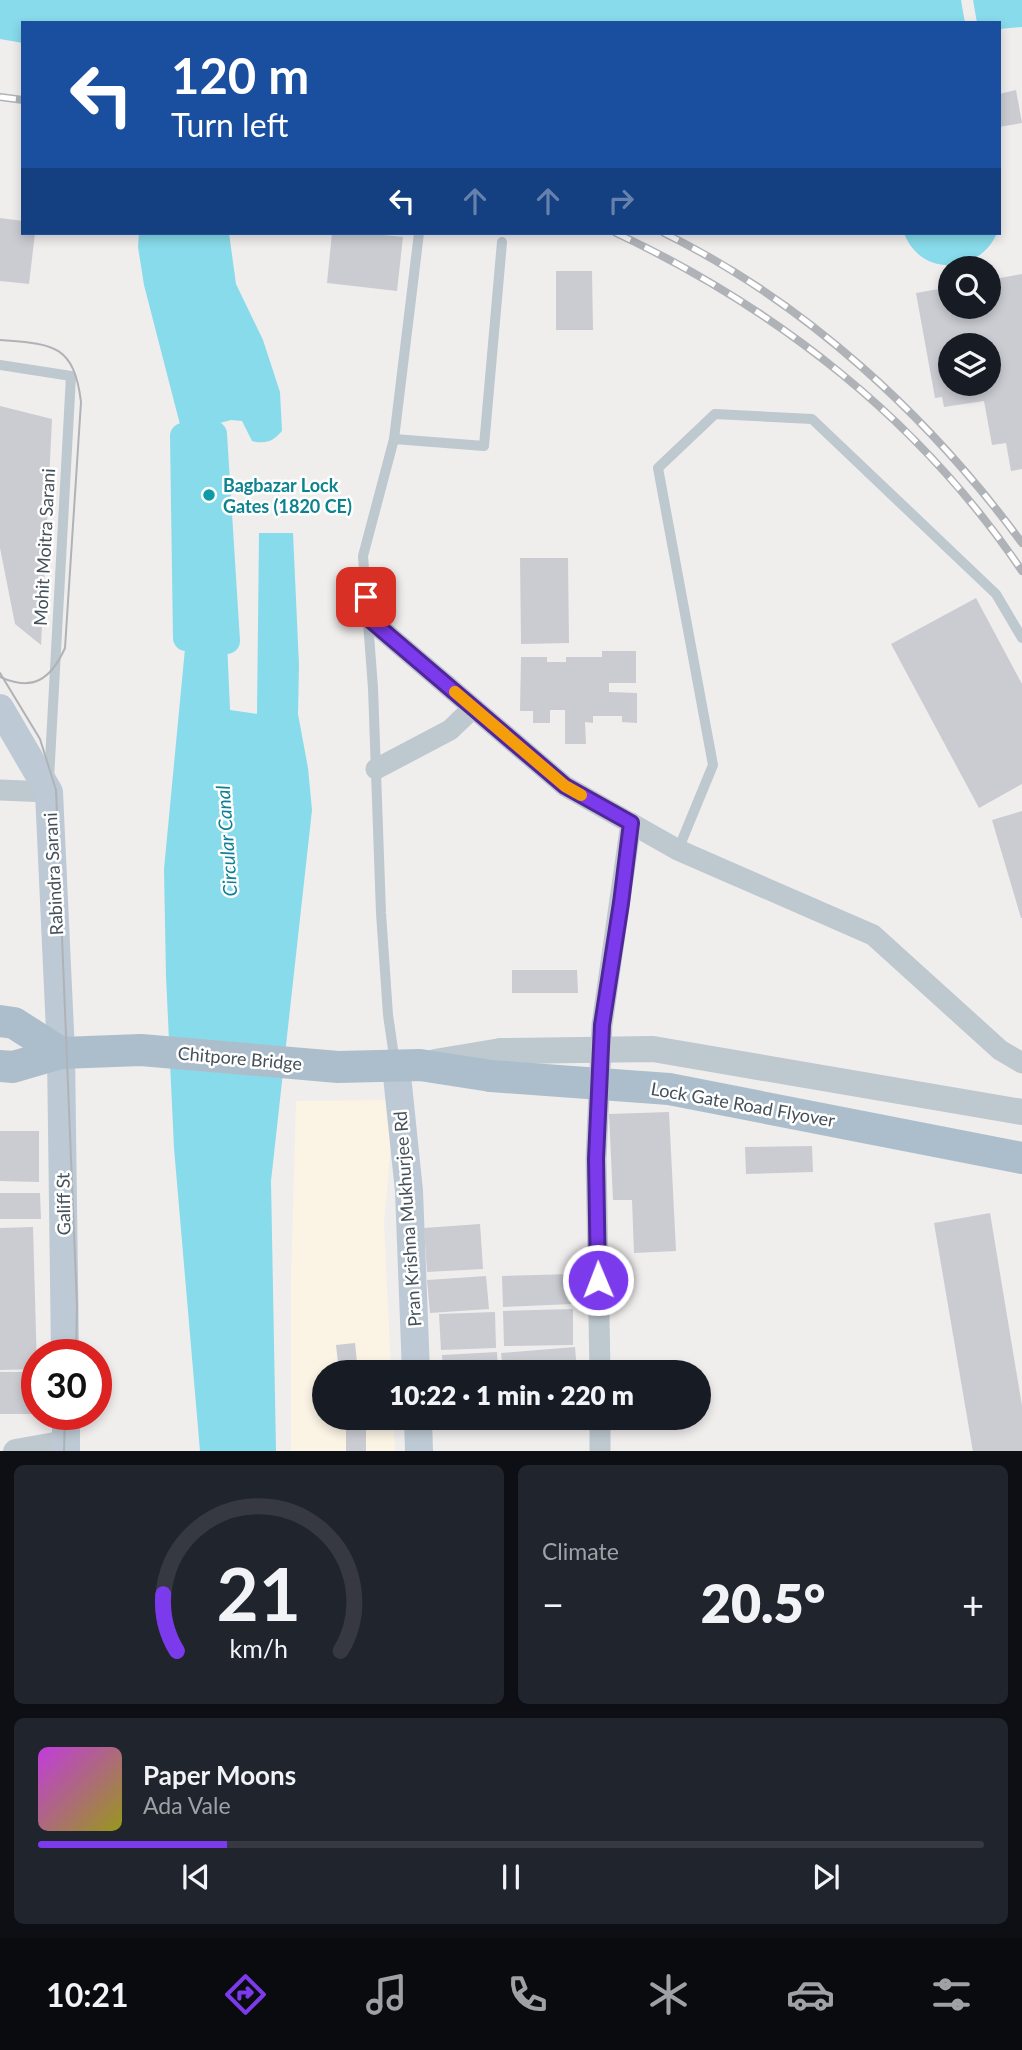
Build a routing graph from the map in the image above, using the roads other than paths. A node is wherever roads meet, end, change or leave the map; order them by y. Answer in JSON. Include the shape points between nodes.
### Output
{"nodes":[{"id":1,"x":419,"y":235,"type":"edge"},
{"id":2,"x":502,"y":242,"type":"dead end"},
{"id":3,"x":0,"y":365,"type":"edge"},
{"id":4,"x":394,"y":439,"type":"junction"},
{"id":5,"x":368,"y":618,"type":"junction"},
{"id":6,"x":1022,"y":638,"type":"edge"},
{"id":7,"x":0,"y":708,"type":"edge"},
{"id":8,"x":473,"y":708,"type":"junction"},
{"id":9,"x":376,"y":769,"type":"junction"},
{"id":10,"x":0,"y":790,"type":"edge"},
{"id":11,"x":49,"y":792,"type":"junction"},
{"id":12,"x":631,"y":823,"type":"junction"},
{"id":13,"x":678,"y":850,"type":"junction"},
{"id":14,"x":0,"y":1021,"type":"edge"},
{"id":15,"x":61,"y":1053,"type":"junction"},
{"id":16,"x":496,"y":1063,"type":"junction"},
{"id":17,"x":1022,"y":1063,"type":"edge"},
{"id":18,"x":0,"y":1066,"type":"edge"},
{"id":19,"x":408,"y":1066,"type":"junction"},
{"id":20,"x":1022,"y":1112,"type":"edge"},
{"id":21,"x":1022,"y":1158,"type":"edge"},
{"id":22,"x":65,"y":1339,"type":"edge"},
{"id":23,"x":416,"y":1360,"type":"edge"},
{"id":24,"x":600,"y":1360,"type":"edge"},
{"id":25,"x":418,"y":1430,"type":"edge"},
{"id":26,"x":600,"y":1430,"type":"edge"},
{"id":27,"x":66,"y":1447,"type":"edge"},
{"id":28,"x":16,"y":1451,"type":"edge"},
{"id":29,"x":419,"y":1451,"type":"edge"},
{"id":30,"x":600,"y":1451,"type":"edge"}],
"edges":[{"from":1,"to":4,"type":"lane"},
{"from":2,"to":4,"type":"lane","via":[[484,446]]},
{"from":3,"to":11,"type":"lane","name":"Mohit Moitra Sarani","via":[[71,376]]},
{"from":4,"to":5,"type":"lane","via":[[363,556]]},
{"from":5,"to":8,"type":"street"},
{"from":5,"to":9,"type":"lane"},
{"from":6,"to":13,"type":"lane","via":[[996,594],[812,419],[715,414],[659,468],[713,765]]},
{"from":7,"to":11,"type":"main road","name":"Rabindra Sarani"},
{"from":8,"to":9,"type":"street","via":[[450,730]]},
{"from":8,"to":12,"type":"street","via":[[565,786]]},
{"from":9,"to":19,"type":"lane","via":[[386,989]]},
{"from":10,"to":11,"type":"street"},
{"from":11,"to":15,"type":"main road","name":"Rabindra Sarani"},
{"from":12,"to":13,"type":"street"},
{"from":12,"to":24,"type":"street","via":[[602,1025],[596,1159]]},
{"from":13,"to":17,"type":"street","via":[[873,935],[1000,1050]]},
{"from":14,"to":15,"type":"main road","via":[[14,1023]]},
{"from":15,"to":18,"type":"main road","name":"Chitpore Bridge","via":[[13,1067]]},
{"from":15,"to":19,"type":"main road","name":"Chitpore Bridge","via":[[141,1050],[338,1067]]},
{"from":15,"to":22,"type":"main road","name":"Galiff St"},
{"from":16,"to":19,"type":"main road","name":"Lock Gate Road Flyover"},
{"from":16,"to":20,"type":"street","bridge":true,"via":[[653,1049]]},
{"from":16,"to":21,"type":"main road","name":"Lock Gate Road Flyover","bridge":true,"via":[[669,1089]]},
{"from":19,"to":23,"type":"main road","name":"Pran Krishna Mukhurjee Rd"},
{"from":25,"to":29,"type":"main road"},
{"from":26,"to":30,"type":"street"},
{"from":27,"to":28,"type":"street"}]}
